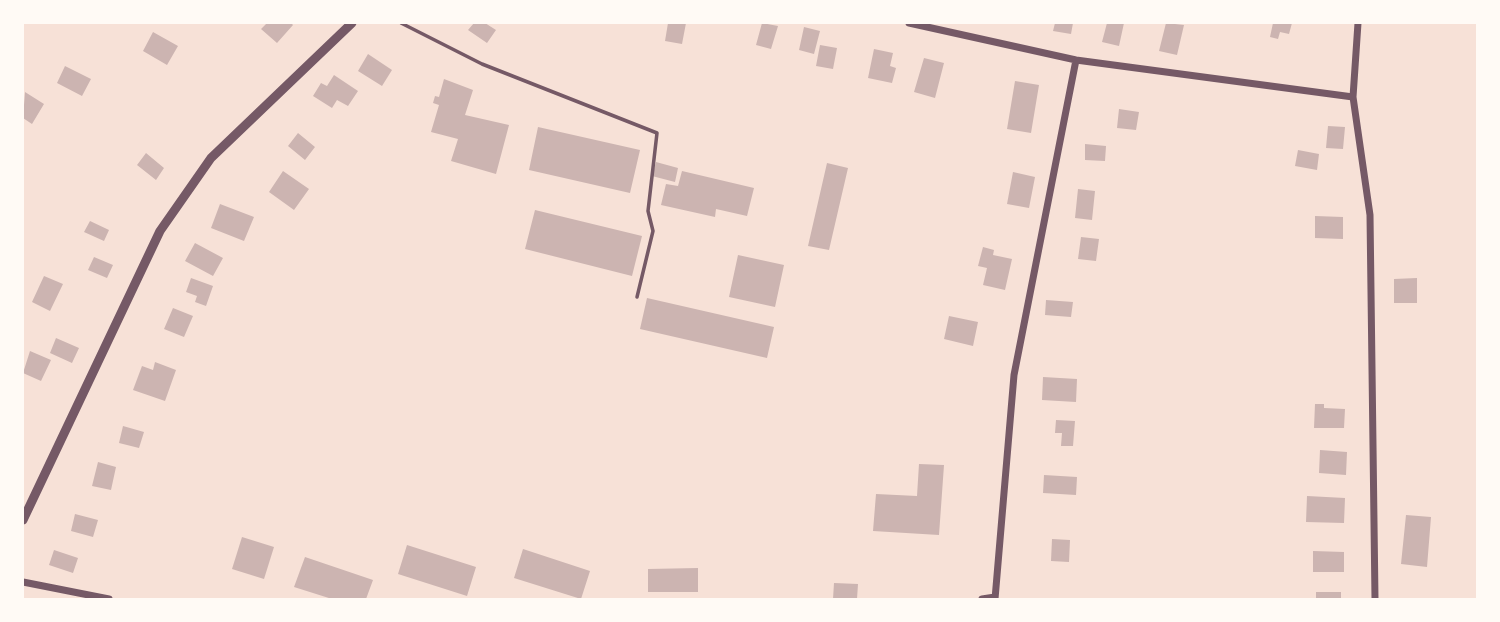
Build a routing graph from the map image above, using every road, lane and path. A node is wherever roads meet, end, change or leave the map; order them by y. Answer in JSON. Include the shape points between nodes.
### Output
{"nodes":[{"id":1,"x":352,"y":23,"type":"edge"},
{"id":2,"x":401,"y":23,"type":"edge"},
{"id":3,"x":909,"y":23,"type":"edge"},
{"id":4,"x":1358,"y":23,"type":"edge"},
{"id":5,"x":1076,"y":61,"type":"junction"},
{"id":6,"x":1353,"y":97,"type":"junction"},
{"id":7,"x":637,"y":297,"type":"dead end"},
{"id":8,"x":23,"y":520,"type":"edge"},
{"id":9,"x":23,"y":582,"type":"edge"},
{"id":10,"x":995,"y":598,"type":"edge"},
{"id":11,"x":109,"y":599,"type":"edge"},
{"id":12,"x":982,"y":599,"type":"edge"},
{"id":13,"x":1375,"y":599,"type":"edge"}],
"edges":[{"from":1,"to":8,"type":"street","via":[[211,158],[160,231]]},
{"from":2,"to":7,"type":"lane","via":[[482,64],[657,133],[648,211],[653,232]]},
{"from":3,"to":5,"type":"street"},
{"from":4,"to":6,"type":"street"},
{"from":5,"to":6,"type":"street"},
{"from":5,"to":10,"type":"street","via":[[1014,375]]},
{"from":6,"to":13,"type":"street","via":[[1370,215]]},
{"from":9,"to":11,"type":"street"},
{"from":10,"to":12,"type":"street"}]}
